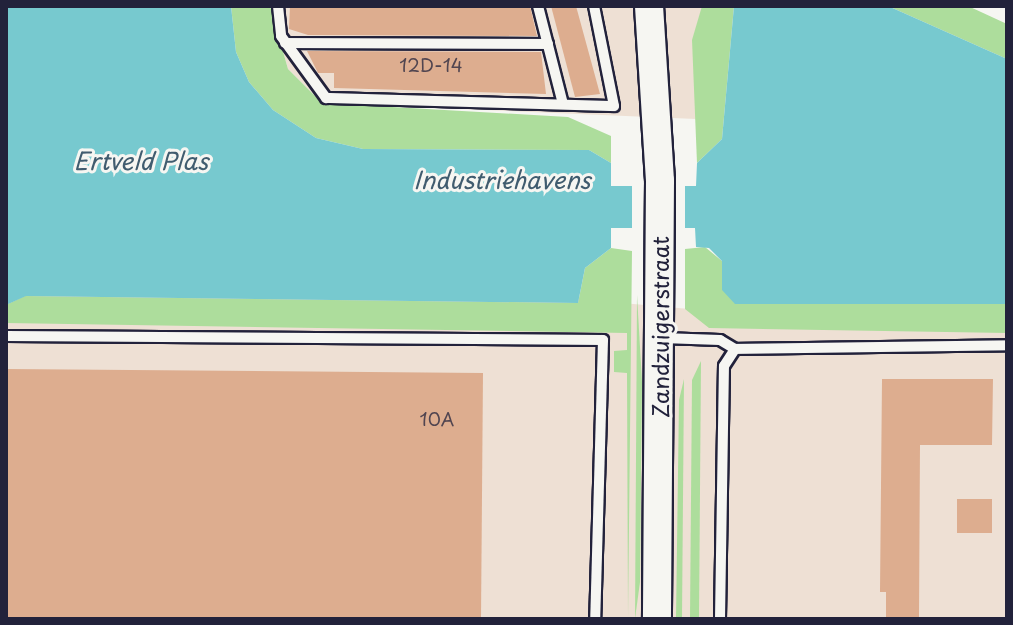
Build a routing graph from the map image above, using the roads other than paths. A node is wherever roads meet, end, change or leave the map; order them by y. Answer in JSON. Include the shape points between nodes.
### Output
{"nodes":[{"id":1,"x":278,"y":6,"type":"edge"},
{"id":2,"x":538,"y":6,"type":"edge"},
{"id":3,"x":594,"y":6,"type":"edge"},
{"id":4,"x":637,"y":6,"type":"edge"},
{"id":5,"x":649,"y":6,"type":"edge"},
{"id":6,"x":651,"y":35,"type":"junction"},
{"id":7,"x":285,"y":43,"type":"junction"},
{"id":8,"x":548,"y":44,"type":"junction"},
{"id":9,"x":563,"y":104,"type":"junction"},
{"id":10,"x":6,"y":336,"type":"edge"},
{"id":11,"x":660,"y":338,"type":"junction"},
{"id":12,"x":1007,"y":345,"type":"edge"},
{"id":13,"x":735,"y":349,"type":"junction"},
{"id":14,"x":595,"y":619,"type":"edge"},
{"id":15,"x":657,"y":619,"type":"edge"},
{"id":16,"x":720,"y":619,"type":"edge"}],
"edges":[{"from":1,"to":7,"type":"lane"},
{"from":2,"to":8,"type":"lane"},
{"from":3,"to":9,"type":"lane","via":[[614,106]]},
{"from":4,"to":6,"type":"main road","name":"Zandzuigerstraat"},
{"from":5,"to":6,"type":"main road","name":"Zandzuigerstraat"},
{"from":6,"to":11,"type":"main road","name":"Zandzuigerstraat","via":[[660,181]]},
{"from":7,"to":8,"type":"lane"},
{"from":7,"to":9,"type":"lane","via":[[326,98]]},
{"from":8,"to":9,"type":"lane"},
{"from":10,"to":14,"type":"lane","via":[[603,340]]},
{"from":11,"to":13,"type":"lane","via":[[720,340]]},
{"from":11,"to":15,"type":"main road","name":"Zandzuigerstraat"},
{"from":12,"to":13,"type":"lane","via":[[748,343]]},
{"from":13,"to":16,"type":"lane","via":[[724,366]]}]}
